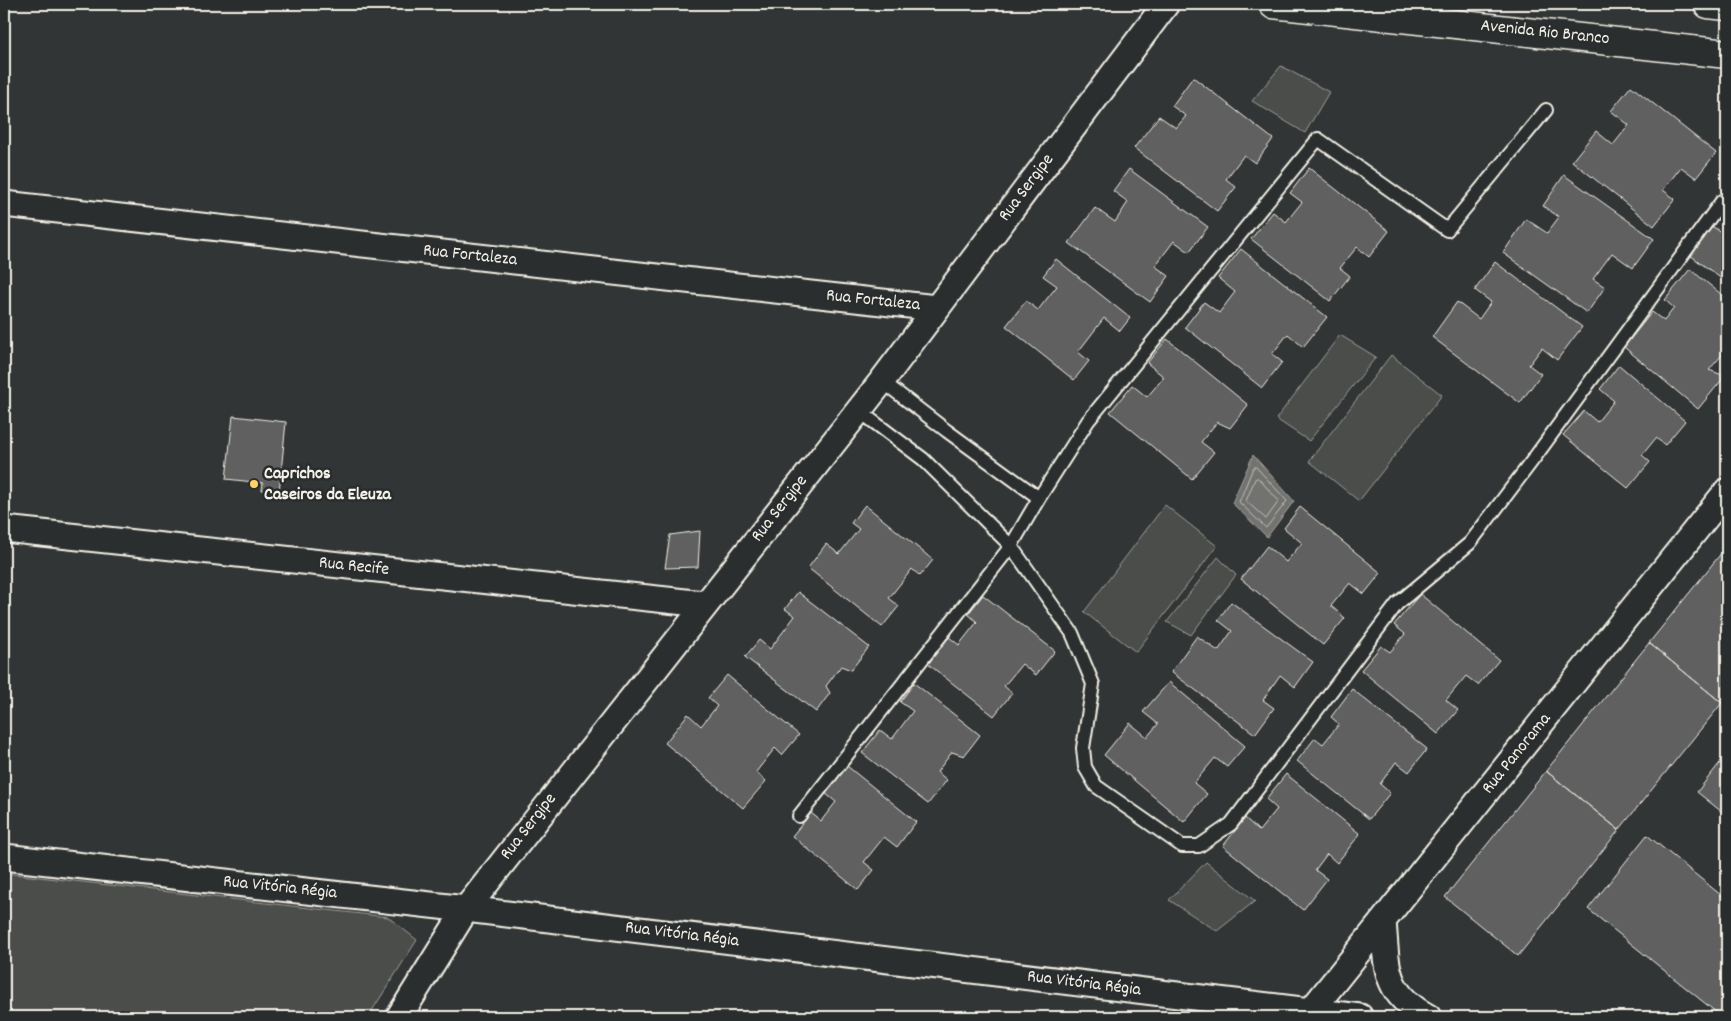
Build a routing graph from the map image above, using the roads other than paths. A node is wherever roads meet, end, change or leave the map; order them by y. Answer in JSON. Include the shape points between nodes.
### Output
{"nodes":[{"id":1,"x":1166,"y":4,"type":"edge"},
{"id":2,"x":1273,"y":4,"type":"edge"},
{"id":3,"x":1727,"y":54,"type":"edge"},
{"id":4,"x":1546,"y":110,"type":"dead end"},
{"id":5,"x":1722,"y":201,"type":"dead end"},
{"id":6,"x":4,"y":204,"type":"edge"},
{"id":7,"x":936,"y":308,"type":"junction"},
{"id":8,"x":882,"y":381,"type":"junction"},
{"id":9,"x":858,"y":410,"type":"junction"},
{"id":10,"x":1727,"y":491,"type":"edge"},
{"id":11,"x":1039,"y":498,"type":"junction"},
{"id":12,"x":4,"y":529,"type":"edge"},
{"id":13,"x":1011,"y":546,"type":"junction"},
{"id":14,"x":704,"y":604,"type":"junction"},
{"id":15,"x":799,"y":816,"type":"dead end"},
{"id":16,"x":4,"y":857,"type":"edge"},
{"id":17,"x":466,"y":908,"type":"junction"},
{"id":18,"x":1384,"y":921,"type":"junction"},
{"id":19,"x":1309,"y":1014,"type":"edge"},
{"id":20,"x":399,"y":1017,"type":"edge"},
{"id":21,"x":1360,"y":1017,"type":"edge"},
{"id":22,"x":1428,"y":1017,"type":"edge"}],
"edges":[{"from":1,"to":7,"type":"street","name":"Rua Sergipe"},
{"from":2,"to":3,"type":"street","name":"Avenida Rio Branco"},
{"from":4,"to":11,"type":"lane","via":[[1447,230],[1318,139],[1088,421]]},
{"from":5,"to":13,"type":"lane","via":[[1470,543],[1397,604],[1231,824],[1198,846],[1182,846],[1096,786],[1085,767],[1083,748],[1093,684],[1072,633]]},
{"from":6,"to":7,"type":"street","name":"Rua Fortaleza"},
{"from":7,"to":8,"type":"street","name":"Rua Sergipe"},
{"from":8,"to":9,"type":"street","name":"Rua Sergipe"},
{"from":8,"to":11,"type":"lane"},
{"from":9,"to":13,"type":"lane","via":[[923,459]]},
{"from":9,"to":14,"type":"street","name":"Rua Sergipe"},
{"from":10,"to":18,"type":"street","name":"Rua Panorama"},
{"from":11,"to":13,"type":"lane"},
{"from":12,"to":14,"type":"street","name":"Rua Recife"},
{"from":13,"to":15,"type":"lane"},
{"from":14,"to":17,"type":"street","name":"Rua Sergipe"},
{"from":16,"to":17,"type":"street","name":"Rua Vitória Régia"},
{"from":17,"to":19,"type":"street","name":"Rua Vitória Régia"},
{"from":17,"to":20,"type":"street","name":"Rua Sergipe"},
{"from":18,"to":19,"type":"street","name":"Rua Panorama"},
{"from":18,"to":22,"type":"street","via":[[1386,962],[1391,982],[1401,998]]},
{"from":19,"to":21,"type":"street","name":"Rua Vitória Régia"}]}
